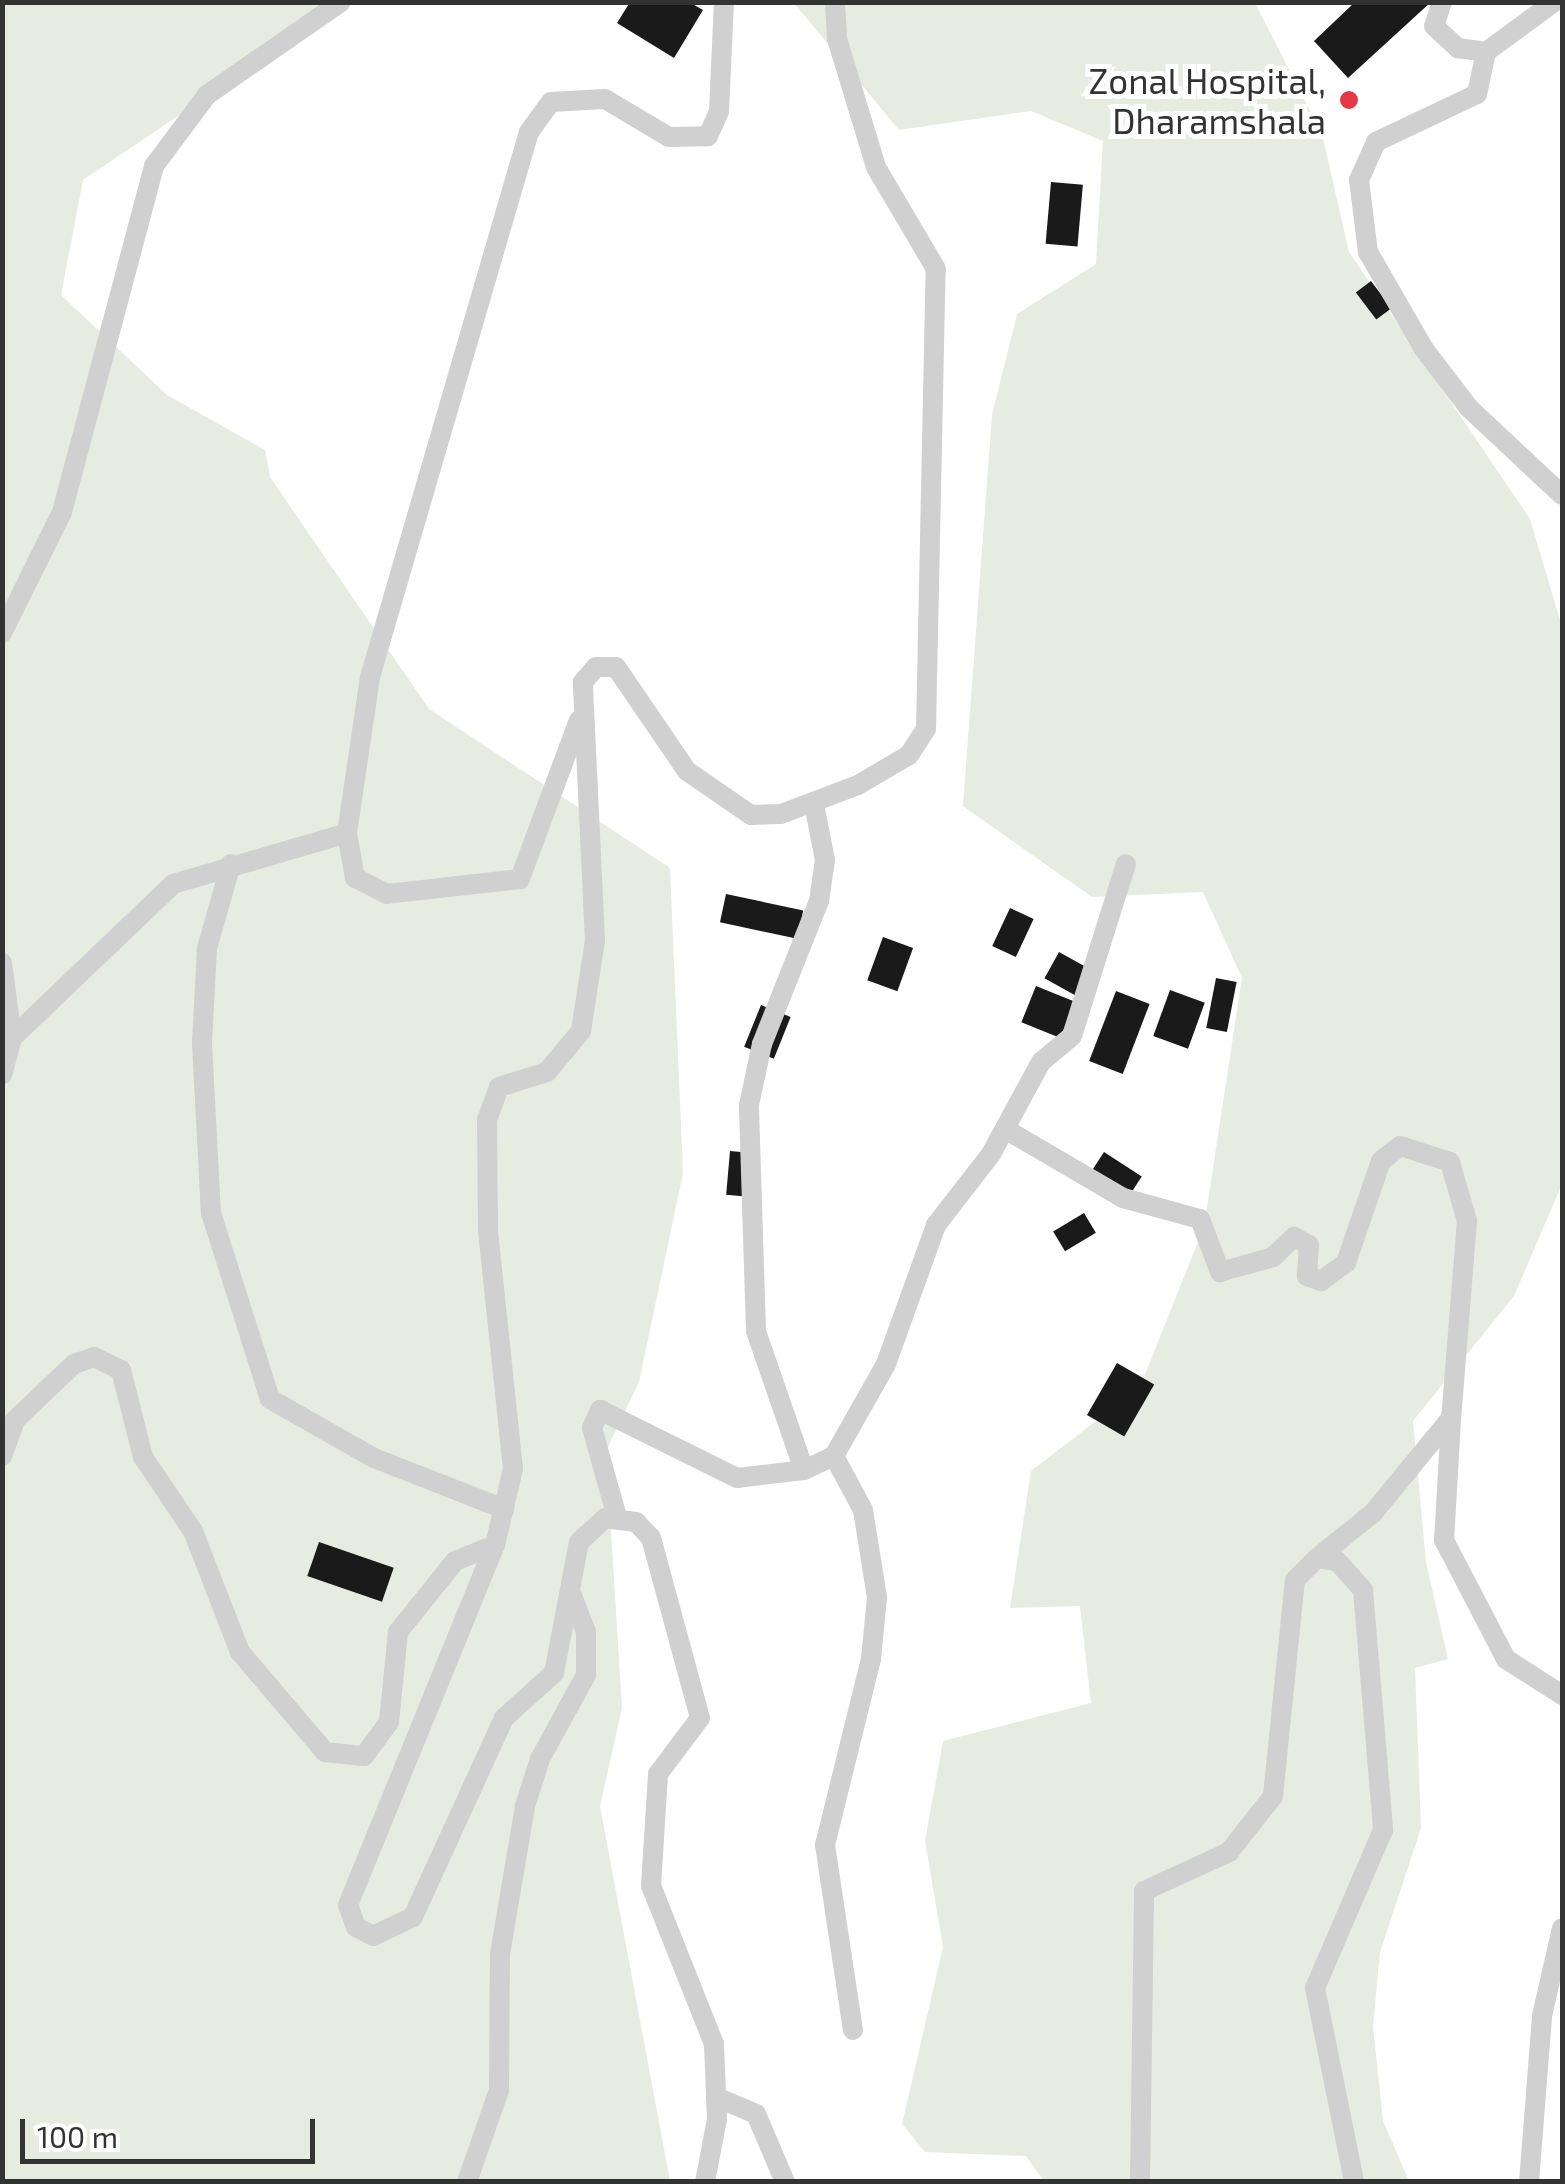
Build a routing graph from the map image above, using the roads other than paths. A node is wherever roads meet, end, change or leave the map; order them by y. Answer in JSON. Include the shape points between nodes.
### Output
{"nodes":[{"id":1,"x":341,"y":2,"type":"edge"},
{"id":2,"x":724,"y":2,"type":"edge"},
{"id":3,"x":835,"y":2,"type":"edge"},
{"id":4,"x":1442,"y":2,"type":"edge"},
{"id":5,"x":1554,"y":2,"type":"edge"},
{"id":6,"x":1486,"y":52,"type":"junction"},
{"id":7,"x":1562,"y":495,"type":"edge"},
{"id":8,"x":2,"y":633,"type":"edge"},
{"id":9,"x":581,"y":714,"type":"junction"},
{"id":10,"x":814,"y":804,"type":"junction"},
{"id":11,"x":347,"y":833,"type":"junction"},
{"id":12,"x":231,"y":864,"type":"junction"},
{"id":13,"x":1126,"y":864,"type":"dead end"},
{"id":14,"x":2,"y":963,"type":"edge"},
{"id":15,"x":7,"y":1038,"type":"edge"},
{"id":16,"x":2,"y":1075,"type":"edge"},
{"id":17,"x":1004,"y":1129,"type":"junction"},
{"id":18,"x":1451,"y":1418,"type":"junction"},
{"id":19,"x":2,"y":1456,"type":"edge"},
{"id":20,"x":834,"y":1456,"type":"junction"},
{"id":21,"x":804,"y":1470,"type":"junction"},
{"id":22,"x":504,"y":1510,"type":"junction"},
{"id":23,"x":617,"y":1517,"type":"junction"},
{"id":24,"x":496,"y":1545,"type":"junction"},
{"id":25,"x":1317,"y":1558,"type":"junction"},
{"id":26,"x":572,"y":1596,"type":"junction"},
{"id":27,"x":1562,"y":1695,"type":"edge"},
{"id":28,"x":1562,"y":1928,"type":"edge"},
{"id":29,"x":853,"y":2030,"type":"dead end"},
{"id":30,"x":716,"y":2097,"type":"junction"},
{"id":31,"x":467,"y":2182,"type":"edge"},
{"id":32,"x":705,"y":2182,"type":"edge"},
{"id":33,"x":785,"y":2182,"type":"edge"},
{"id":34,"x":1140,"y":2182,"type":"edge"},
{"id":35,"x":1354,"y":2182,"type":"edge"},
{"id":36,"x":1528,"y":2182,"type":"edge"}],
"edges":[{"from":1,"to":8,"type":"street","via":[[208,95],[154,166],[62,512]]},
{"from":2,"to":11,"type":"street","via":[[718,111],[708,136],[669,137],[605,98],[551,102],[530,132],[370,677]]},
{"from":3,"to":10,"type":"street","via":[[837,39],[876,167],[936,269],[928,704],[926,729],[909,755]]},
{"from":4,"to":6,"type":"street","via":[[1434,26],[1458,48]]},
{"from":5,"to":6,"type":"street"},
{"from":6,"to":7,"type":"street","via":[[1478,94],[1376,142],[1359,180],[1368,252],[1424,350],[1469,408]]},
{"from":9,"to":10,"type":"street","via":[[588,672],[616,667],[664,742],[731,809],[760,816]]},
{"from":9,"to":11,"type":"street","via":[[520,879],[387,894],[355,878]]},
{"from":9,"to":22,"type":"street","via":[[596,941],[581,1031],[547,1072],[499,1088],[488,1120],[488,1230],[513,1470]]},
{"from":10,"to":21,"type":"street","via":[[825,860],[819,901],[762,1044],[750,1105],[756,1330]]},
{"from":11,"to":12,"type":"street"},
{"from":12,"to":15,"type":"street","via":[[173,884]]},
{"from":12,"to":22,"type":"street","via":[[208,948],[203,1024],[211,1213],[270,1399],[374,1458]]},
{"from":13,"to":17,"type":"street","via":[[1072,1036],[1041,1062]]},
{"from":14,"to":15,"type":"street"},
{"from":15,"to":16,"type":"street"},
{"from":17,"to":18,"type":"street","via":[[1123,1198],[1200,1218],[1220,1272],[1273,1258],[1294,1237],[1309,1245],[1307,1276],[1321,1281],[1346,1263],[1381,1161],[1400,1146],[1450,1162],[1467,1221]]},
{"from":17,"to":20,"type":"street","via":[[936,1225],[886,1364]]},
{"from":18,"to":25,"type":"street","via":[[1373,1513]]},
{"from":18,"to":27,"type":"street","via":[[1444,1540],[1506,1660]]},
{"from":19,"to":24,"type":"street","via":[[15,1420],[74,1364],[94,1358],[121,1370],[142,1457],[193,1531],[240,1652],[325,1752],[364,1756],[389,1722],[398,1632],[455,1560]]},
{"from":20,"to":21,"type":"street"},
{"from":20,"to":29,"type":"street","via":[[863,1510],[877,1596],[871,1659],[825,1845]]},
{"from":21,"to":23,"type":"street","via":[[737,1478],[600,1410],[592,1428]]},
{"from":22,"to":24,"type":"street"},
{"from":23,"to":26,"type":"street","via":[[595,1523],[579,1542]]},
{"from":23,"to":30,"type":"street","via":[[636,1522],[650,1538],[700,1718],[658,1774],[651,1886],[714,2044]]},
{"from":24,"to":26,"type":"street","via":[[350,1891],[352,1920],[363,1933],[395,1932],[419,1908],[504,1718],[554,1673]]},
{"from":25,"to":34,"type":"street","via":[[1295,1580],[1273,1796],[1229,1852],[1144,1891]]},
{"from":25,"to":35,"type":"street","via":[[1336,1560],[1363,1590],[1383,1830],[1314,1988]]},
{"from":26,"to":31,"type":"street","via":[[586,1632],[586,1676],[540,1759],[525,1806],[500,1954],[499,2090]]},
{"from":28,"to":36,"type":"street","via":[[1542,2016]]},
{"from":30,"to":32,"type":"street"},
{"from":30,"to":33,"type":"street","via":[[756,2114]]}]}
